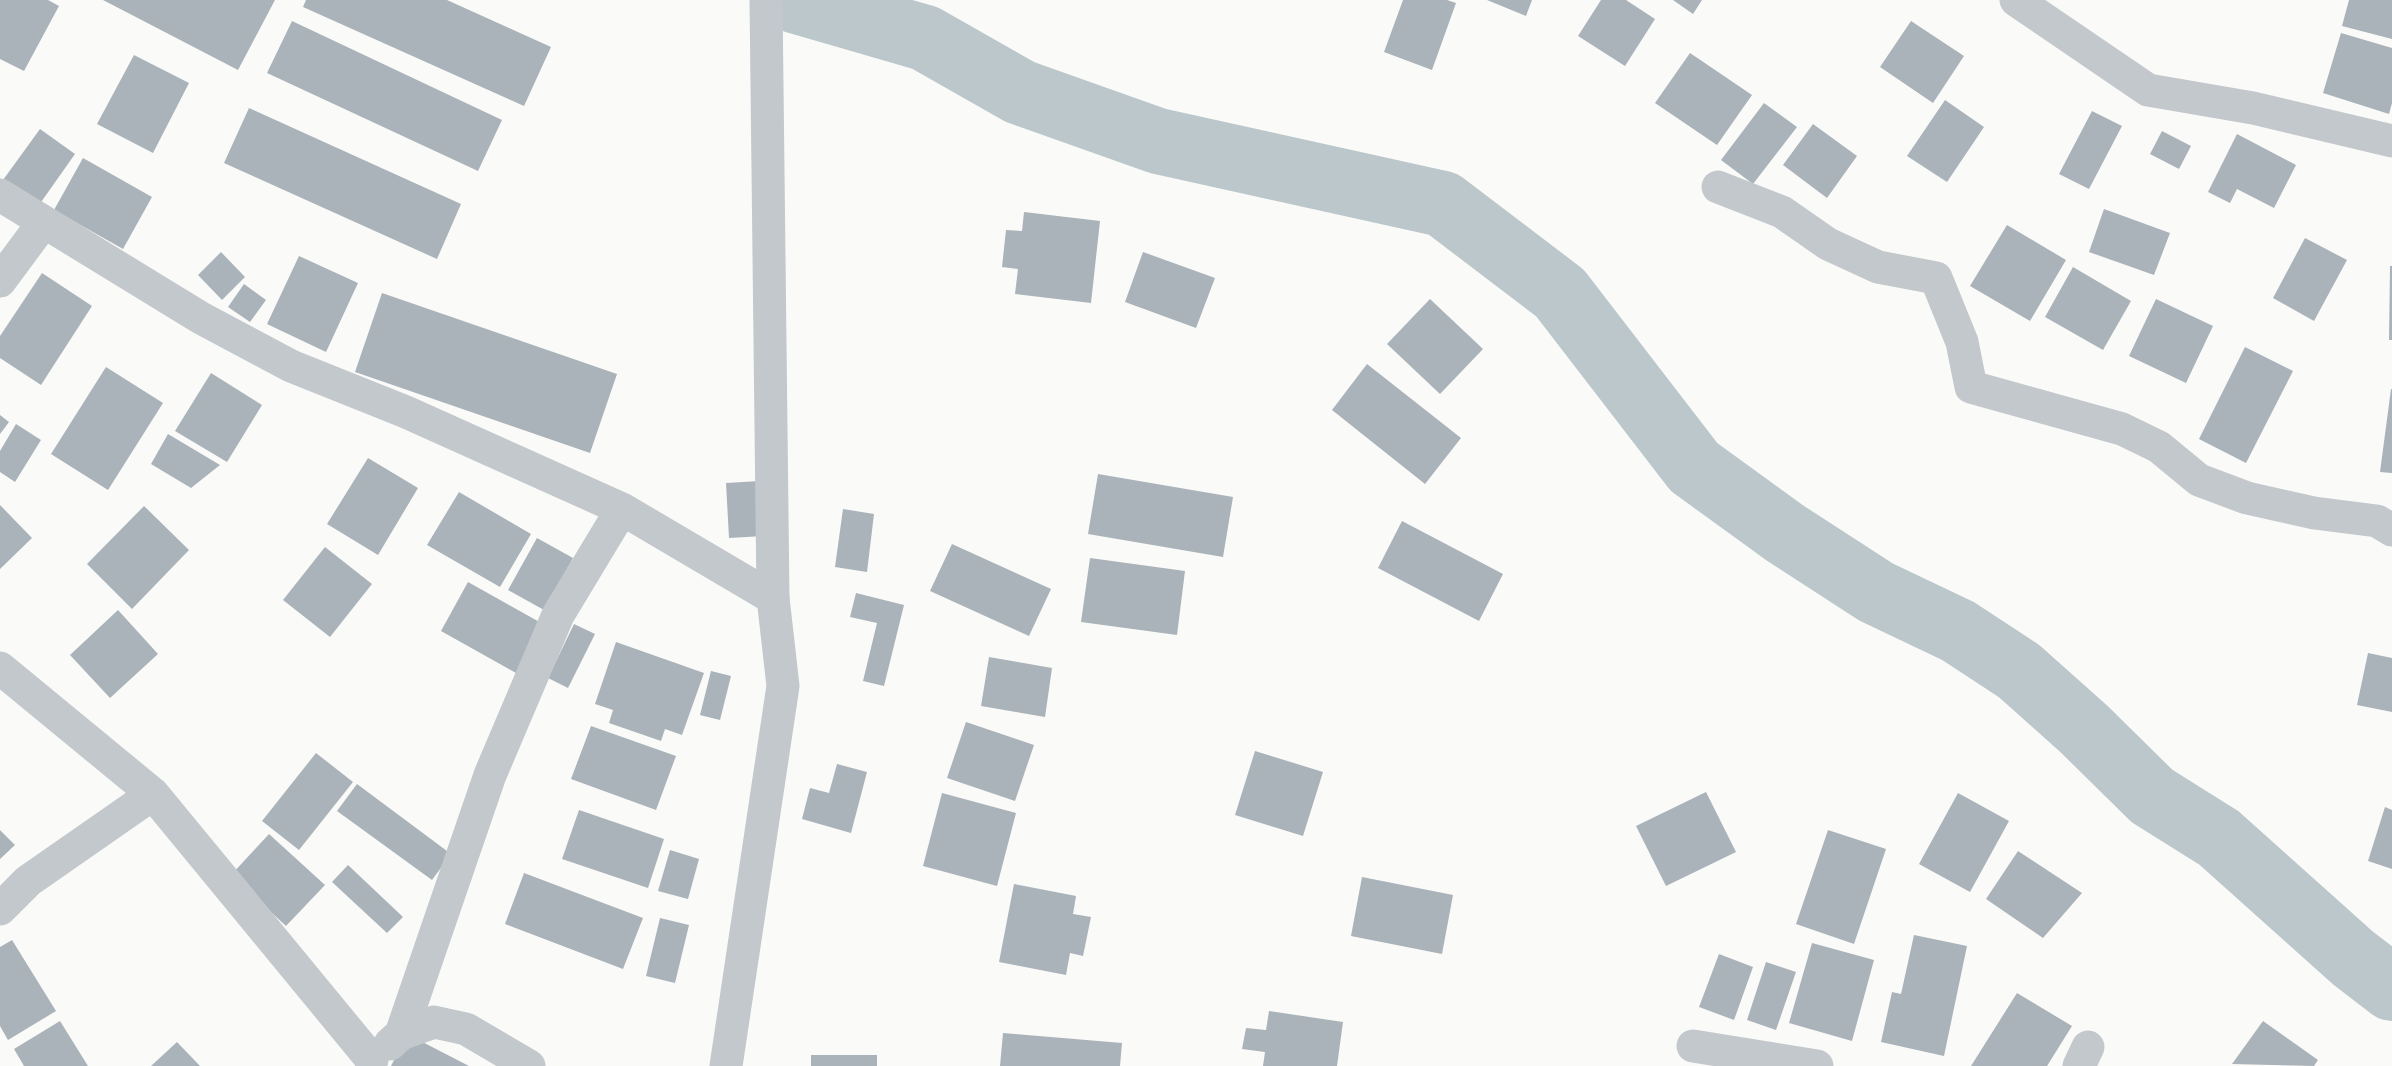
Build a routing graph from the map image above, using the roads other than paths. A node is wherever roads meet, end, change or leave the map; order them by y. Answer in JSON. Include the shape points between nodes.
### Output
{"nodes":[{"id":1,"x":766,"y":0,"type":"edge"},
{"id":2,"x":2016,"y":0,"type":"edge"},
{"id":3,"x":2392,"y":141,"type":"edge"},
{"id":4,"x":1718,"y":187,"type":"dead end"},
{"id":5,"x":0,"y":195,"type":"edge"},
{"id":6,"x":44,"y":223,"type":"junction"},
{"id":7,"x":0,"y":281,"type":"edge"},
{"id":8,"x":622,"y":509,"type":"junction"},
{"id":9,"x":2392,"y":530,"type":"edge"},
{"id":10,"x":773,"y":598,"type":"junction"},
{"id":11,"x":0,"y":668,"type":"edge"},
{"id":12,"x":153,"y":794,"type":"junction"},
{"id":13,"x":0,"y":909,"type":"edge"},
{"id":14,"x":401,"y":1034,"type":"junction"},
{"id":15,"x":1693,"y":1046,"type":"dead end"},
{"id":16,"x":370,"y":1063,"type":"edge"},
{"id":17,"x":529,"y":1066,"type":"edge"},
{"id":18,"x":726,"y":1066,"type":"edge"},
{"id":19,"x":1817,"y":1066,"type":"edge"}],
"edges":[{"from":1,"to":10,"type":"street"},
{"from":2,"to":3,"type":"street","via":[[2148,90],[2253,108]]},
{"from":4,"to":9,"type":"street","via":[[1782,212],[1828,244],[1878,267],[1936,278],[1962,342],[1971,387],[2122,429],[2159,447],[2199,480],[2247,498],[2314,513],[2377,521]]},
{"from":5,"to":6,"type":"street"},
{"from":6,"to":7,"type":"street"},
{"from":6,"to":8,"type":"street","via":[[201,318],[291,366],[406,411]]},
{"from":8,"to":10,"type":"street"},
{"from":8,"to":14,"type":"street","via":[[558,615],[490,775]]},
{"from":10,"to":18,"type":"street","via":[[783,686]]},
{"from":11,"to":12,"type":"street"},
{"from":12,"to":13,"type":"street","via":[[28,881]]},
{"from":12,"to":16,"type":"street"},
{"from":14,"to":16,"type":"street"},
{"from":14,"to":17,"type":"street","via":[[434,1022],[466,1029]]},
{"from":15,"to":19,"type":"street"}]}
